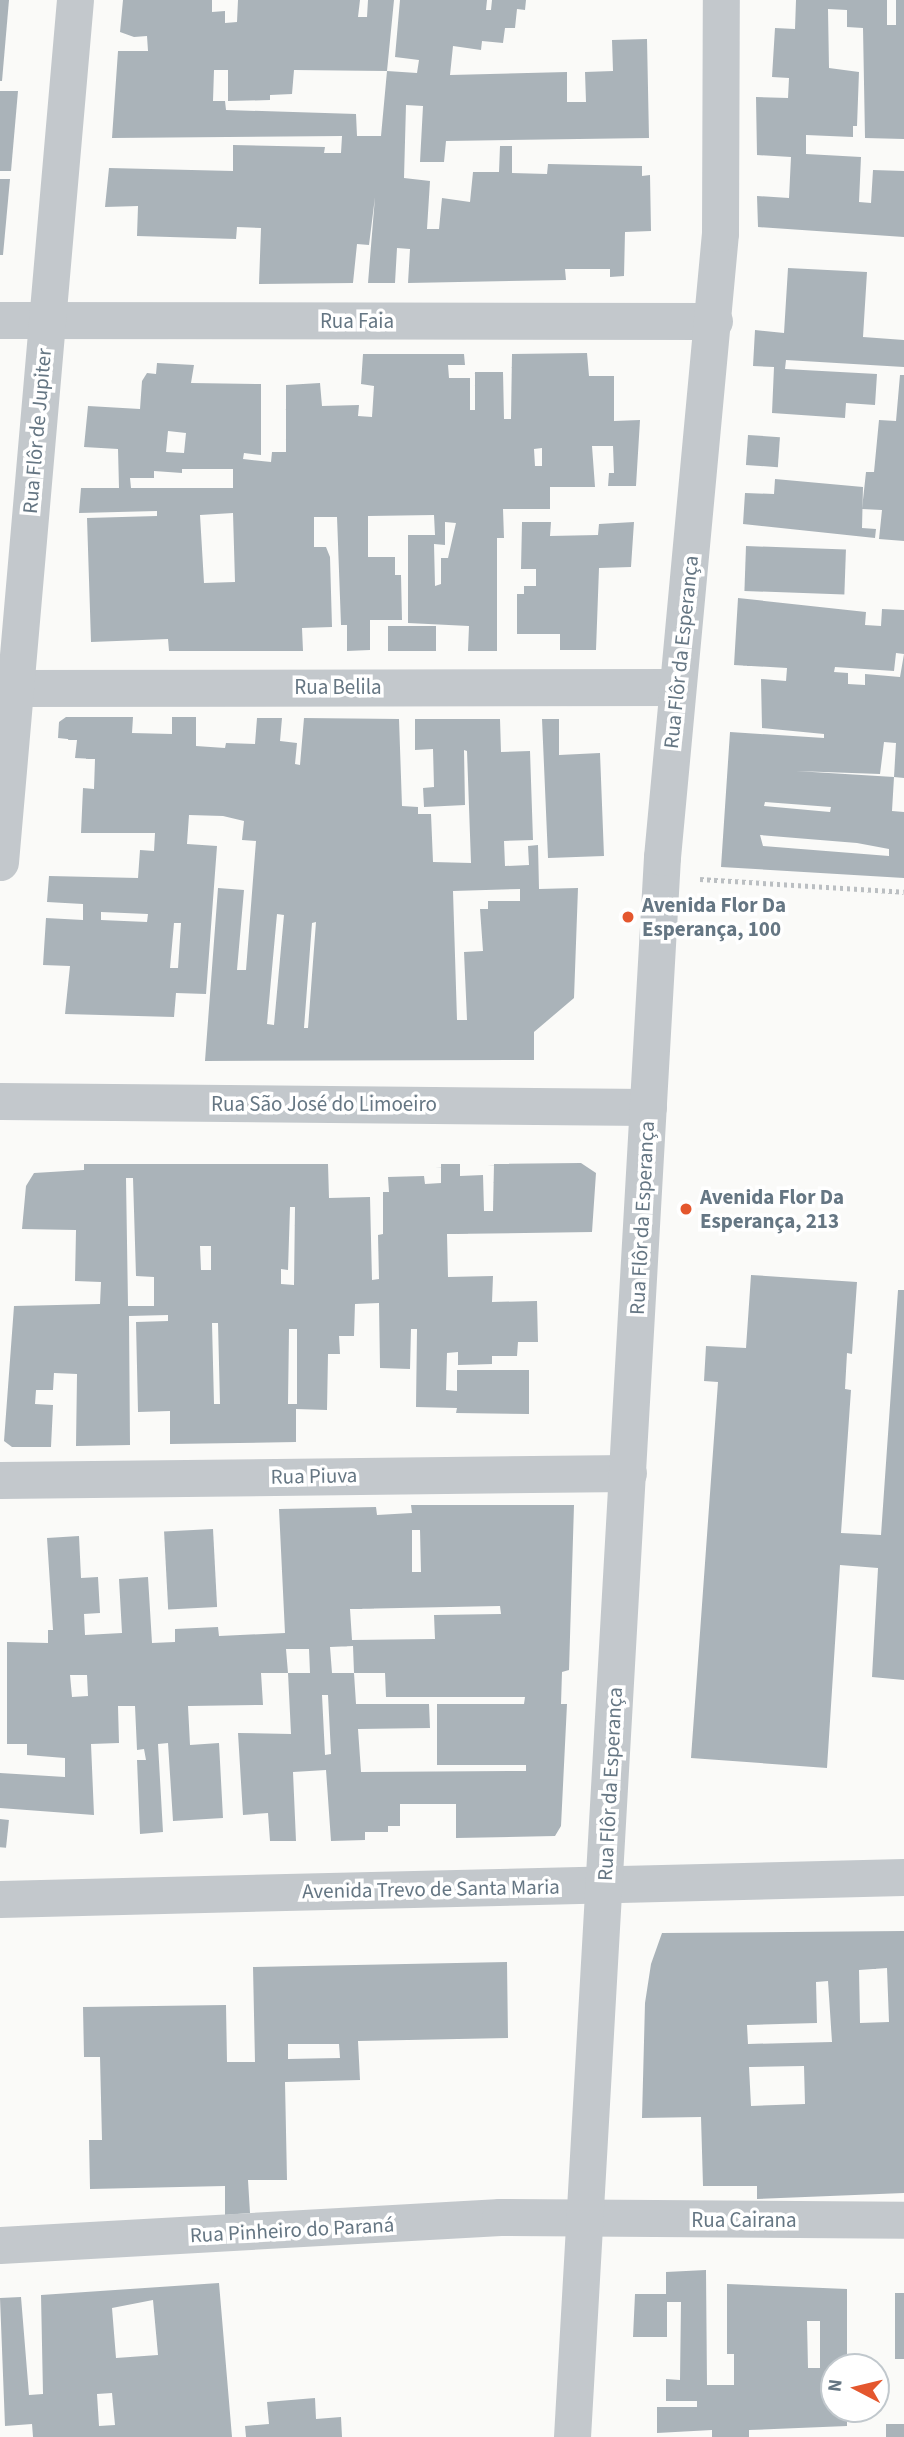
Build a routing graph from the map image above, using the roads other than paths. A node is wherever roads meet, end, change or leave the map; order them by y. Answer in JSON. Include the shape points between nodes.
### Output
{"nodes":[{"id":1,"x":75,"y":0,"type":"edge"},
{"id":2,"x":722,"y":0,"type":"edge"},
{"id":3,"x":0,"y":320,"type":"edge"},
{"id":4,"x":47,"y":320,"type":"junction"},
{"id":5,"x":714,"y":321,"type":"junction"},
{"id":6,"x":677,"y":687,"type":"junction"},
{"id":7,"x":7,"y":688,"type":"edge"},
{"id":8,"x":0,"y":862,"type":"edge"},
{"id":9,"x":0,"y":1101,"type":"edge"},
{"id":10,"x":648,"y":1107,"type":"junction"},
{"id":11,"x":628,"y":1473,"type":"junction"},
{"id":12,"x":0,"y":1480,"type":"edge"},
{"id":13,"x":904,"y":1877,"type":"edge"},
{"id":14,"x":604,"y":1885,"type":"junction"},
{"id":15,"x":0,"y":1899,"type":"edge"},
{"id":16,"x":585,"y":2220,"type":"junction"},
{"id":17,"x":904,"y":2220,"type":"edge"},
{"id":18,"x":0,"y":2245,"type":"edge"},
{"id":19,"x":572,"y":2437,"type":"edge"}],
"edges":[{"from":1,"to":4,"type":"street","name":"Rua Flôr de Jupiter"},
{"from":2,"to":5,"type":"street","name":"Rua Flôr da Esperança","via":[[720,233]]},
{"from":3,"to":4,"type":"street","name":"Rua Faia"},
{"from":4,"to":5,"type":"street","name":"Rua Faia"},
{"from":4,"to":7,"type":"street","name":"Rua Flôr de Jupiter"},
{"from":5,"to":6,"type":"street","name":"Rua Flôr da Esperança"},
{"from":6,"to":7,"type":"street","name":"Rua Belila"},
{"from":6,"to":10,"type":"street","name":"Rua Flôr da Esperança"},
{"from":7,"to":8,"type":"street","name":"Rua Flôr de Jupiter"},
{"from":9,"to":10,"type":"street","name":"Rua São José do Limoeiro"},
{"from":10,"to":11,"type":"street","name":"Rua Flôr da Esperança"},
{"from":11,"to":12,"type":"street","name":"Rua Piuva"},
{"from":11,"to":14,"type":"street","name":"Rua Flôr da Esperança"},
{"from":13,"to":14,"type":"street","name":"Avenida Trevo de Santa Maria"},
{"from":14,"to":15,"type":"street","name":"Avenida Trevo de Santa Maria"},
{"from":14,"to":16,"type":"street","name":"Rua Flôr da Esperança"},
{"from":16,"to":17,"type":"street","name":"Rua Cairana"},
{"from":16,"to":18,"type":"street","name":"Rua Pinheiro do Paraná","via":[[500,2217]]},
{"from":16,"to":19,"type":"street","name":"Rua Flôr da Esperança"}]}
